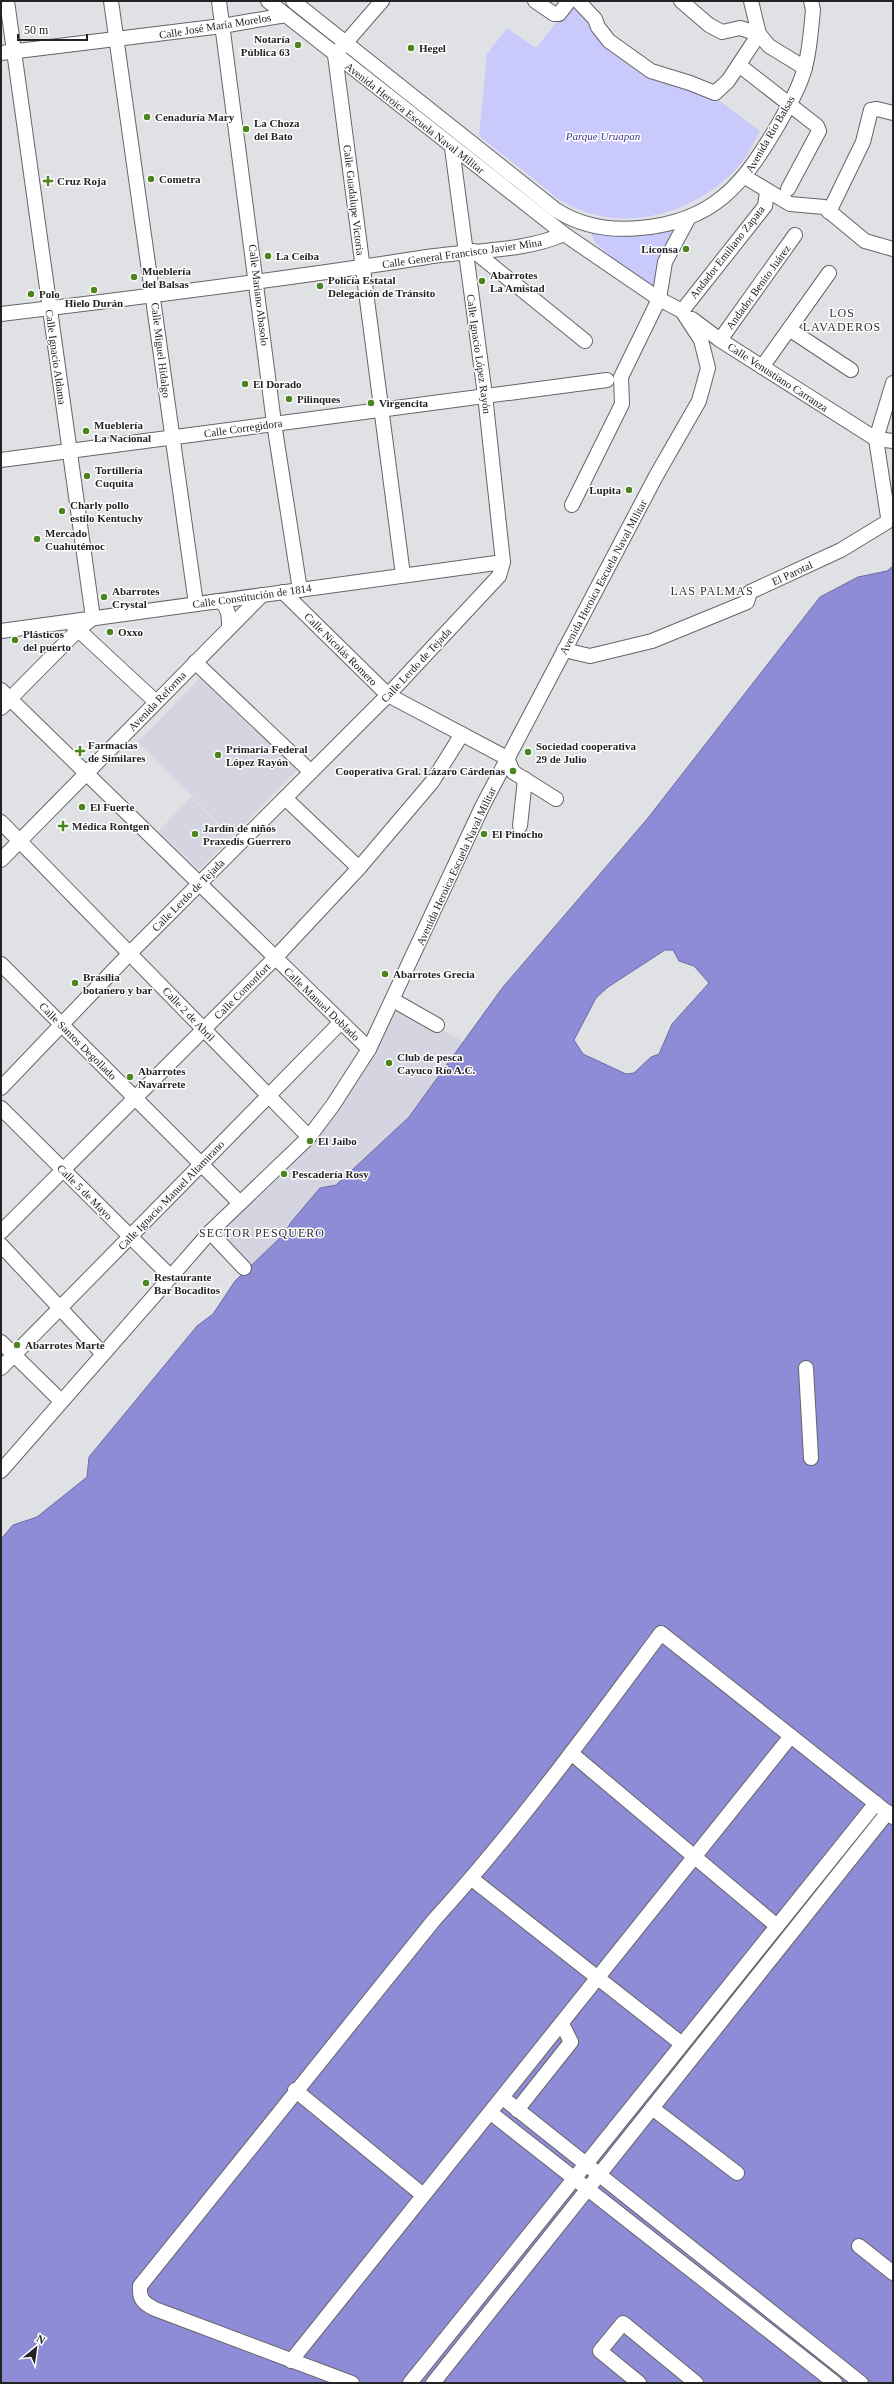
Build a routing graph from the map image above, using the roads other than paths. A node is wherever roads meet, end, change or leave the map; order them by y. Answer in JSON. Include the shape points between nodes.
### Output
{"nodes":[{"id":1,"x":7,"y":1,"type":"edge"},
{"id":2,"x":111,"y":1,"type":"edge"},
{"id":3,"x":219,"y":1,"type":"edge"},
{"id":4,"x":268,"y":1,"type":"edge"},
{"id":5,"x":293,"y":1,"type":"edge"},
{"id":6,"x":382,"y":1,"type":"edge"},
{"id":7,"x":535,"y":1,"type":"edge"},
{"id":8,"x":569,"y":1,"type":"edge"},
{"id":9,"x":578,"y":1,"type":"edge"},
{"id":10,"x":681,"y":1,"type":"edge"},
{"id":11,"x":812,"y":1,"type":"edge"},
{"id":12,"x":752,"y":3,"type":"edge"},
{"id":13,"x":286,"y":15,"type":"junction"},
{"id":14,"x":222,"y":26,"type":"junction"},
{"id":15,"x":759,"y":34,"type":"junction"},
{"id":16,"x":116,"y":40,"type":"junction"},
{"id":17,"x":345,"y":43,"type":"junction"},
{"id":18,"x":7,"y":52,"type":"edge"},
{"id":19,"x":335,"y":55,"type":"junction"},
{"id":20,"x":739,"y":65,"type":"junction"},
{"id":21,"x":805,"y":68,"type":"junction"},
{"id":22,"x":789,"y":105,"type":"junction"},
{"id":23,"x":893,"y":113,"type":"edge"},
{"id":24,"x":452,"y":148,"type":"junction"},
{"id":25,"x":745,"y":177,"type":"junction"},
{"id":26,"x":788,"y":189,"type":"dead end"},
{"id":27,"x":767,"y":192,"type":"junction"},
{"id":28,"x":829,"y":212,"type":"junction"},
{"id":29,"x":688,"y":219,"type":"junction"},
{"id":30,"x":573,"y":221,"type":"junction"},
{"id":31,"x":564,"y":234,"type":"junction"},
{"id":32,"x":795,"y":235,"type":"dead end"},
{"id":33,"x":893,"y":249,"type":"edge"},
{"id":34,"x":469,"y":251,"type":"junction"},
{"id":35,"x":363,"y":267,"type":"junction"},
{"id":36,"x":829,"y":273,"type":"dead end"},
{"id":37,"x":257,"y":280,"type":"junction"},
{"id":38,"x":153,"y":294,"type":"junction"},
{"id":39,"x":659,"y":299,"type":"junction"},
{"id":40,"x":49,"y":308,"type":"junction"},
{"id":41,"x":682,"y":311,"type":"junction"},
{"id":42,"x":1,"y":314,"type":"edge"},
{"id":43,"x":789,"y":329,"type":"junction"},
{"id":44,"x":720,"y":340,"type":"junction"},
{"id":45,"x":585,"y":342,"type":"dead end"},
{"id":46,"x":762,"y":367,"type":"junction"},
{"id":47,"x":851,"y":370,"type":"dead end"},
{"id":48,"x":607,"y":380,"type":"dead end"},
{"id":49,"x":893,"y":383,"type":"edge"},
{"id":50,"x":485,"y":395,"type":"junction"},
{"id":51,"x":380,"y":410,"type":"junction"},
{"id":52,"x":274,"y":423,"type":"junction"},
{"id":53,"x":172,"y":438,"type":"junction"},
{"id":54,"x":876,"y":439,"type":"junction"},
{"id":55,"x":893,"y":441,"type":"edge"},
{"id":56,"x":68,"y":451,"type":"junction"},
{"id":57,"x":1,"y":460,"type":"edge"},
{"id":58,"x":572,"y":505,"type":"dead end"},
{"id":59,"x":503,"y":562,"type":"junction"},
{"id":60,"x":403,"y":575,"type":"junction"},
{"id":61,"x":300,"y":590,"type":"junction"},
{"id":62,"x":283,"y":592,"type":"junction"},
{"id":63,"x":262,"y":595,"type":"junction"},
{"id":64,"x":210,"y":602,"type":"junction"},
{"id":65,"x":196,"y":604,"type":"junction"},
{"id":66,"x":93,"y":618,"type":"junction"},
{"id":67,"x":74,"y":625,"type":"junction"},
{"id":68,"x":229,"y":627,"type":"junction"},
{"id":69,"x":1,"y":630,"type":"edge"},
{"id":70,"x":564,"y":650,"type":"junction"},
{"id":71,"x":195,"y":662,"type":"junction"},
{"id":72,"x":388,"y":695,"type":"junction"},
{"id":73,"x":4,"y":699,"type":"edge"},
{"id":74,"x":156,"y":702,"type":"junction"},
{"id":75,"x":462,"y":734,"type":"junction"},
{"id":76,"x":507,"y":758,"type":"junction"},
{"id":77,"x":311,"y":772,"type":"junction"},
{"id":78,"x":86,"y":773,"type":"junction"},
{"id":79,"x":525,"y":779,"type":"junction"},
{"id":80,"x":285,"y":798,"type":"junction"},
{"id":81,"x":556,"y":800,"type":"dead end"},
{"id":82,"x":1,"y":822,"type":"edge"},
{"id":83,"x":520,"y":826,"type":"dead end"},
{"id":84,"x":20,"y":841,"type":"junction"},
{"id":85,"x":1,"y":860,"type":"edge"},
{"id":86,"x":360,"y":868,"type":"junction"},
{"id":87,"x":200,"y":884,"type":"junction"},
{"id":88,"x":130,"y":953,"type":"junction"},
{"id":89,"x":275,"y":958,"type":"junction"},
{"id":90,"x":1,"y":964,"type":"edge"},
{"id":91,"x":393,"y":1000,"type":"junction"},
{"id":92,"x":341,"y":1022,"type":"junction"},
{"id":93,"x":437,"y":1024,"type":"dead end"},
{"id":94,"x":62,"y":1025,"type":"junction"},
{"id":95,"x":204,"y":1029,"type":"junction"},
{"id":96,"x":369,"y":1049,"type":"junction"},
{"id":97,"x":1,"y":1088,"type":"edge"},
{"id":98,"x":269,"y":1096,"type":"junction"},
{"id":99,"x":136,"y":1099,"type":"junction"},
{"id":100,"x":1,"y":1108,"type":"edge"},
{"id":101,"x":309,"y":1137,"type":"junction"},
{"id":102,"x":201,"y":1164,"type":"junction"},
{"id":103,"x":63,"y":1169,"type":"junction"},
{"id":104,"x":239,"y":1202,"type":"junction"},
{"id":105,"x":1,"y":1232,"type":"edge"},
{"id":106,"x":210,"y":1232,"type":"junction"},
{"id":107,"x":130,"y":1237,"type":"junction"},
{"id":108,"x":1,"y":1245,"type":"edge"},
{"id":109,"x":244,"y":1268,"type":"dead end"},
{"id":110,"x":170,"y":1276,"type":"junction"},
{"id":111,"x":59,"y":1309,"type":"junction"},
{"id":112,"x":1,"y":1342,"type":"edge"},
{"id":113,"x":102,"y":1353,"type":"junction"},
{"id":114,"x":14,"y":1355,"type":"junction"},
{"id":115,"x":1,"y":1368,"type":"edge"},
{"id":116,"x":806,"y":1368,"type":"dead end"},
{"id":117,"x":61,"y":1401,"type":"junction"},
{"id":118,"x":811,"y":1458,"type":"dead end"},
{"id":119,"x":1,"y":1471,"type":"edge"},
{"id":120,"x":791,"y":1736,"type":"junction"},
{"id":121,"x":571,"y":1753,"type":"junction"},
{"id":122,"x":876,"y":1803,"type":"junction"},
{"id":123,"x":890,"y":1814,"type":"edge"},
{"id":124,"x":695,"y":1857,"type":"junction"},
{"id":125,"x":472,"y":1878,"type":"junction"},
{"id":126,"x":777,"y":1926,"type":"junction"},
{"id":127,"x":598,"y":1979,"type":"junction"},
{"id":128,"x":562,"y":2024,"type":"junction"},
{"id":129,"x":682,"y":2044,"type":"junction"},
{"id":130,"x":295,"y":2090,"type":"junction"},
{"id":131,"x":503,"y":2098,"type":"junction"},
{"id":132,"x":652,"y":2108,"type":"junction"},
{"id":133,"x":517,"y":2110,"type":"junction"},
{"id":134,"x":491,"y":2113,"type":"junction"},
{"id":135,"x":586,"y":2164,"type":"junction"},
{"id":136,"x":737,"y":2173,"type":"dead end"},
{"id":137,"x":599,"y":2175,"type":"junction"},
{"id":138,"x":574,"y":2179,"type":"junction"},
{"id":139,"x":587,"y":2190,"type":"junction"},
{"id":140,"x":423,"y":2195,"type":"junction"},
{"id":141,"x":859,"y":2246,"type":"dead end"},
{"id":142,"x":893,"y":2273,"type":"edge"},
{"id":143,"x":291,"y":2361,"type":"junction"},
{"id":144,"x":352,"y":2383,"type":"edge"},
{"id":145,"x":410,"y":2383,"type":"edge"},
{"id":146,"x":433,"y":2383,"type":"edge"},
{"id":147,"x":639,"y":2383,"type":"edge"},
{"id":148,"x":696,"y":2383,"type":"edge"},
{"id":149,"x":835,"y":2383,"type":"edge"},
{"id":150,"x":861,"y":2383,"type":"edge"}],
"edges":[{"from":1,"to":18,"type":"street","name":"Calle Ignacio Aldama"},
{"from":2,"to":16,"type":"street","name":"Calle Miguel Hidalgo"},
{"from":3,"to":14,"type":"street","name":"Calle Mariano Abasolo"},
{"from":4,"to":13,"type":"street","name":"Avenida Heroica Escuela Naval Militar"},
{"from":5,"to":17,"type":"street","name":"Avenida Heroica Escuela Naval Militar"},
{"from":6,"to":17,"type":"street"},
{"from":7,"to":8,"type":"street","via":[[549,12],[559,14]]},
{"from":9,"to":20,"type":"street","via":[[595,19],[609,41],[651,71],[715,93],[728,81]]},
{"from":10,"to":15,"type":"street","via":[[709,25],[722,32],[740,28]]},
{"from":11,"to":21,"type":"street","name":"Avenida Río Balsas"},
{"from":12,"to":15,"type":"street"},
{"from":13,"to":14,"type":"street","name":"Calle José María Morelos"},
{"from":13,"to":19,"type":"street","name":"Avenida Heroica Escuela Naval Militar"},
{"from":14,"to":16,"type":"street","name":"Calle José María Morelos"},
{"from":14,"to":37,"type":"street","name":"Calle Mariano Abasolo"},
{"from":15,"to":20,"type":"street"},
{"from":15,"to":21,"type":"street","via":[[769,46]]},
{"from":16,"to":18,"type":"street","name":"Calle José María Morelos"},
{"from":16,"to":38,"type":"street","name":"Calle Miguel Hidalgo"},
{"from":17,"to":19,"type":"street"},
{"from":17,"to":30,"type":"street","name":"Avenida Heroica Escuela Naval Militar"},
{"from":18,"to":40,"type":"street","name":"Calle Ignacio Aldama"},
{"from":19,"to":24,"type":"street","name":"Avenida Heroica Escuela Naval Militar"},
{"from":19,"to":35,"type":"street","name":"Calle Guadalupe Victoria"},
{"from":20,"to":22,"type":"street"},
{"from":21,"to":22,"type":"street","name":"Avenida Río Balsas"},
{"from":22,"to":25,"type":"street","name":"Avenida Río Balsas"},
{"from":22,"to":26,"type":"street","via":[[817,126],[819,131]]},
{"from":23,"to":28,"type":"street","via":[[871,110],[863,142]]},
{"from":24,"to":31,"type":"street","name":"Avenida Heroica Escuela Naval Militar"},
{"from":24,"to":34,"type":"street","name":"Calle Ignacio López Rayón"},
{"from":25,"to":27,"type":"street"},
{"from":25,"to":29,"type":"street","name":"Avenida Río Balsas","via":[[724,196]]},
{"from":27,"to":28,"type":"street","via":[[790,204],[824,207]]},
{"from":27,"to":41,"type":"street","name":"Andador Emiliano Zapata","via":[[765,206]]},
{"from":28,"to":33,"type":"street","via":[[865,241]]},
{"from":29,"to":30,"type":"street","name":"Avenida Río Balsas","via":[[625,230]]},
{"from":29,"to":39,"type":"street","via":[[665,262]]},
{"from":30,"to":31,"type":"street"},
{"from":31,"to":34,"type":"street","name":"Calle General Francisco Javier Mina","via":[[545,242]]},
{"from":31,"to":39,"type":"street","name":"Avenida Heroica Escuela Naval Militar"},
{"from":32,"to":44,"type":"street","name":"Andador Benito Juárez"},
{"from":34,"to":35,"type":"street","name":"Calle General Francisco Javier Mina"},
{"from":34,"to":45,"type":"street"},
{"from":34,"to":50,"type":"street","name":"Calle Ignacio López Rayón"},
{"from":35,"to":37,"type":"street","name":"Calle General Francisco Javier Mina"},
{"from":35,"to":51,"type":"street","name":"Calle Guadalupe Victoria"},
{"from":36,"to":43,"type":"street"},
{"from":37,"to":38,"type":"street","name":"Calle General Francisco Javier Mina"},
{"from":37,"to":52,"type":"street","name":"Calle Mariano Abasolo"},
{"from":38,"to":40,"type":"street","name":"Calle General Francisco Javier Mina"},
{"from":38,"to":53,"type":"street","name":"Calle Miguel Hidalgo"},
{"from":39,"to":41,"type":"street","name":"Avenida Heroica Escuela Naval Militar"},
{"from":39,"to":58,"type":"street","via":[[621,377],[622,404]]},
{"from":40,"to":42,"type":"street","name":"Calle General Francisco Javier Mina"},
{"from":40,"to":56,"type":"street","name":"Calle Ignacio Aldama"},
{"from":41,"to":44,"type":"street","name":"Calle Venustiano Carranza"},
{"from":41,"to":70,"type":"street","name":"Avenida Heroica Escuela Naval Militar","via":[[701,340],[708,368],[699,401],[656,476]]},
{"from":43,"to":46,"type":"street"},
{"from":43,"to":47,"type":"street"},
{"from":44,"to":46,"type":"street","name":"Calle Venustiano Carranza"},
{"from":46,"to":54,"type":"street","name":"Calle Venustiano Carranza"},
{"from":48,"to":50,"type":"street","name":"Calle Corregidora"},
{"from":49,"to":54,"type":"street","name":"El Parotal"},
{"from":50,"to":51,"type":"street","name":"Calle Corregidora"},
{"from":50,"to":59,"type":"street","name":"Calle Ignacio López Rayón"},
{"from":51,"to":52,"type":"street","name":"Calle Corregidora"},
{"from":51,"to":60,"type":"street","name":"Calle Guadalupe Victoria"},
{"from":52,"to":53,"type":"street","name":"Calle Corregidora"},
{"from":52,"to":61,"type":"street","name":"Calle Mariano Abasolo"},
{"from":53,"to":56,"type":"street","name":"Calle Corregidora"},
{"from":53,"to":65,"type":"street","name":"Calle Miguel Hidalgo"},
{"from":54,"to":55,"type":"street"},
{"from":54,"to":70,"type":"street","name":"El Parotal","via":[[887,522],[841,550],[750,592],[747,602],[685,628],[652,641],[590,656]]},
{"from":56,"to":57,"type":"street","name":"Calle Corregidora"},
{"from":56,"to":66,"type":"street","name":"Calle Ignacio Aldama"},
{"from":59,"to":60,"type":"street","name":"Calle Constitución de 1814"},
{"from":59,"to":72,"type":"street","name":"Calle Lerdo de Tejada","via":[[499,576]]},
{"from":60,"to":61,"type":"street","name":"Calle Constitución de 1814"},
{"from":61,"to":62,"type":"street","name":"Calle Constitución de 1814"},
{"from":62,"to":63,"type":"street","name":"Calle Constitución de 1814"},
{"from":62,"to":72,"type":"street","name":"Calle Nicolás Romero"},
{"from":63,"to":64,"type":"street","name":"Calle Constitución de 1814"},
{"from":63,"to":68,"type":"street","name":"Avenida Reforma"},
{"from":64,"to":65,"type":"street","name":"Calle Constitución de 1814"},
{"from":64,"to":68,"type":"street","via":[[220,601],[225,605],[228,610]]},
{"from":65,"to":66,"type":"street","name":"Calle Constitución de 1814"},
{"from":66,"to":67,"type":"street"},
{"from":67,"to":69,"type":"street"},
{"from":67,"to":73,"type":"street"},
{"from":67,"to":74,"type":"street"},
{"from":68,"to":71,"type":"street","name":"Avenida Reforma"},
{"from":70,"to":76,"type":"street","name":"Avenida Heroica Escuela Naval Militar"},
{"from":71,"to":74,"type":"street","name":"Avenida Reforma"},
{"from":71,"to":77,"type":"street"},
{"from":72,"to":75,"type":"street","name":"Calle Nicolás Romero"},
{"from":72,"to":77,"type":"street","name":"Calle Lerdo de Tejada"},
{"from":73,"to":78,"type":"street","name":"Calle Manuel Doblado"},
{"from":74,"to":78,"type":"street","name":"Avenida Reforma"},
{"from":75,"to":76,"type":"street","name":"Calle Nicolás Romero"},
{"from":75,"to":86,"type":"street","name":"Calle Comonfort","via":[[432,782]]},
{"from":76,"to":79,"type":"street","via":[[513,772]]},
{"from":76,"to":91,"type":"street","name":"Avenida Heroica Escuela Naval Militar"},
{"from":77,"to":80,"type":"street","name":"Calle Lerdo de Tejada"},
{"from":78,"to":84,"type":"street","name":"Avenida Reforma"},
{"from":78,"to":87,"type":"street","name":"Calle Manuel Doblado"},
{"from":79,"to":81,"type":"street"},
{"from":79,"to":83,"type":"street"},
{"from":80,"to":86,"type":"street"},
{"from":80,"to":87,"type":"street","name":"Calle Lerdo de Tejada"},
{"from":82,"to":84,"type":"street","name":"Calle 2 de Abril"},
{"from":84,"to":85,"type":"street","name":"Avenida Reforma"},
{"from":84,"to":88,"type":"street","name":"Calle 2 de Abril"},
{"from":86,"to":89,"type":"street","name":"Calle Comonfort"},
{"from":87,"to":88,"type":"street","name":"Calle Lerdo de Tejada"},
{"from":87,"to":89,"type":"street","name":"Calle Manuel Doblado"},
{"from":88,"to":94,"type":"street","name":"Calle Lerdo de Tejada"},
{"from":88,"to":95,"type":"street","name":"Calle 2 de Abril"},
{"from":89,"to":92,"type":"street","name":"Calle Manuel Doblado"},
{"from":89,"to":95,"type":"street","name":"Calle Comonfort"},
{"from":90,"to":94,"type":"street","name":"Calle Santos Degollado"},
{"from":91,"to":93,"type":"street"},
{"from":91,"to":96,"type":"street","name":"Avenida Heroica Escuela Naval Militar"},
{"from":92,"to":96,"type":"street","name":"Calle Manuel Doblado"},
{"from":92,"to":98,"type":"street","name":"Calle Ignacio Manuel Altamirano"},
{"from":94,"to":97,"type":"street","name":"Calle Lerdo de Tejada"},
{"from":94,"to":99,"type":"street","name":"Calle Santos Degollado"},
{"from":95,"to":98,"type":"street","name":"Calle 2 de Abril"},
{"from":95,"to":99,"type":"street","name":"Calle Comonfort"},
{"from":96,"to":101,"type":"street","name":"Avenida Heroica Escuela Naval Militar","via":[[334,1105]]},
{"from":98,"to":101,"type":"street","name":"Calle 2 de Abril"},
{"from":98,"to":102,"type":"street","name":"Calle Ignacio Manuel Altamirano"},
{"from":99,"to":102,"type":"street","name":"Calle Santos Degollado"},
{"from":99,"to":103,"type":"street","name":"Calle Comonfort"},
{"from":100,"to":103,"type":"street","name":"Calle 5 de Mayo"},
{"from":101,"to":104,"type":"street","name":"Avenida Heroica Escuela Naval Militar"},
{"from":102,"to":104,"type":"street","name":"Calle Santos Degollado"},
{"from":102,"to":107,"type":"street","name":"Calle Ignacio Manuel Altamirano"},
{"from":103,"to":105,"type":"street","name":"Calle Comonfort"},
{"from":103,"to":107,"type":"street","name":"Calle 5 de Mayo"},
{"from":104,"to":106,"type":"street","name":"Avenida Heroica Escuela Naval Militar"},
{"from":106,"to":109,"type":"street"},
{"from":106,"to":110,"type":"street","name":"Avenida Heroica Escuela Naval Militar"},
{"from":107,"to":110,"type":"street","name":"Calle 5 de Mayo"},
{"from":107,"to":111,"type":"street","name":"Calle Ignacio Manuel Altamirano"},
{"from":108,"to":111,"type":"street"},
{"from":110,"to":113,"type":"street","name":"Avenida Heroica Escuela Naval Militar"},
{"from":111,"to":113,"type":"street"},
{"from":111,"to":114,"type":"street","name":"Calle Ignacio Manuel Altamirano"},
{"from":112,"to":114,"type":"street"},
{"from":113,"to":117,"type":"street","name":"Avenida Heroica Escuela Naval Militar"},
{"from":114,"to":115,"type":"street","name":"Calle Ignacio Manuel Altamirano"},
{"from":114,"to":117,"type":"street"},
{"from":116,"to":118,"type":"street"},
{"from":117,"to":119,"type":"street","name":"Avenida Heroica Escuela Naval Militar"},
{"from":120,"to":121,"type":"street","via":[[661,1633]]},
{"from":120,"to":122,"type":"street"},
{"from":120,"to":124,"type":"street"},
{"from":121,"to":124,"type":"street"},
{"from":121,"to":125,"type":"street"},
{"from":122,"to":123,"type":"street"},
{"from":122,"to":126,"type":"street"},
{"from":123,"to":132,"type":"street"},
{"from":124,"to":126,"type":"street"},
{"from":124,"to":127,"type":"street"},
{"from":125,"to":127,"type":"street"},
{"from":125,"to":130,"type":"street","via":[[434,1920]]},
{"from":126,"to":129,"type":"street"},
{"from":127,"to":128,"type":"street"},
{"from":127,"to":129,"type":"street"},
{"from":128,"to":131,"type":"street"},
{"from":128,"to":133,"type":"street","via":[[571,2042]]},
{"from":129,"to":135,"type":"street"},
{"from":130,"to":140,"type":"street"},
{"from":130,"to":143,"type":"street","via":[[146,2275],[140,2286],[139,2296],[144,2304],[155,2309]]},
{"from":131,"to":133,"type":"street"},
{"from":131,"to":134,"type":"street"},
{"from":132,"to":136,"type":"street"},
{"from":132,"to":137,"type":"street"},
{"from":133,"to":135,"type":"street"},
{"from":134,"to":138,"type":"street"},
{"from":134,"to":140,"type":"street"},
{"from":135,"to":137,"type":"street"},
{"from":135,"to":138,"type":"street"},
{"from":137,"to":139,"type":"street"},
{"from":137,"to":150,"type":"street"},
{"from":138,"to":139,"type":"street"},
{"from":138,"to":145,"type":"street"},
{"from":139,"to":146,"type":"street"},
{"from":139,"to":149,"type":"street"},
{"from":140,"to":143,"type":"street"},
{"from":141,"to":142,"type":"street"},
{"from":143,"to":144,"type":"street"},
{"from":147,"to":148,"type":"street","via":[[600,2351],[623,2323]]}]}
